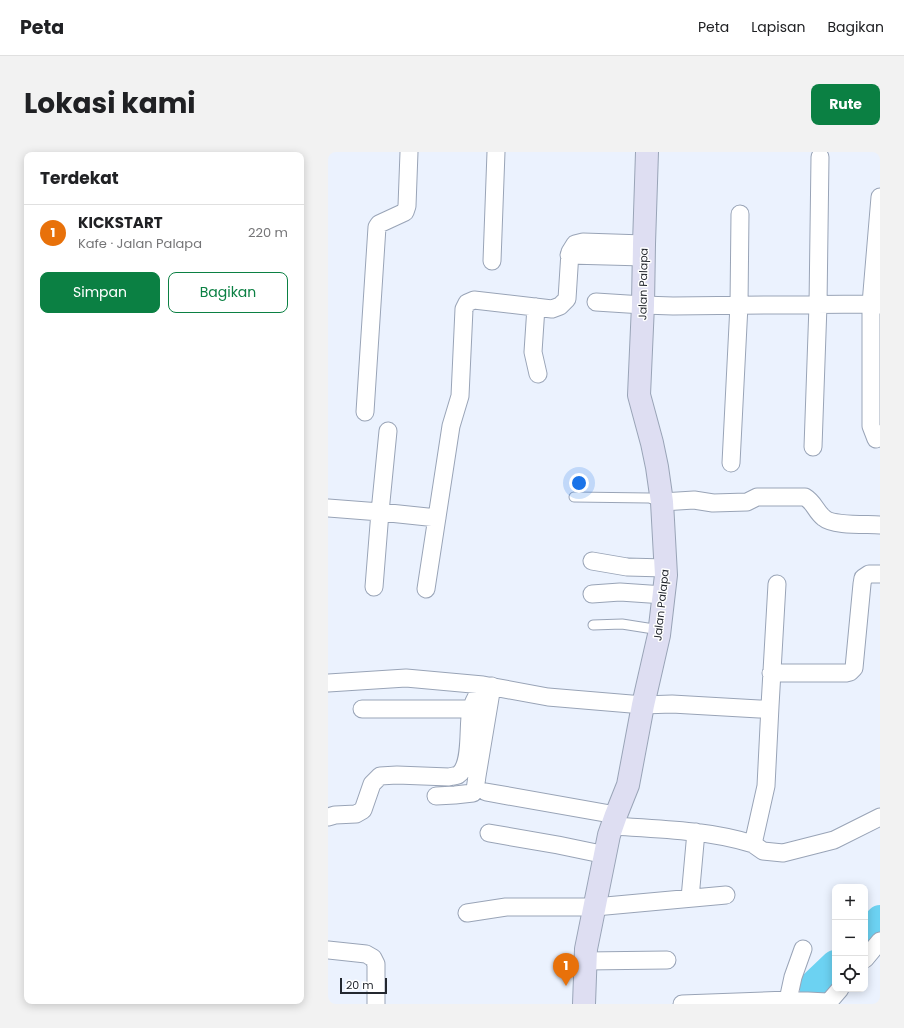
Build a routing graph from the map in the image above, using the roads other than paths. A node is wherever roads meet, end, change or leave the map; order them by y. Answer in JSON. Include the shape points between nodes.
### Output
{"nodes":[{"id":1,"x":409,"y":152,"type":"edge"},
{"id":2,"x":496,"y":152,"type":"edge"},
{"id":3,"x":647,"y":152,"type":"edge"},
{"id":4,"x":820,"y":157,"type":"dead end"},
{"id":5,"x":880,"y":197,"type":"edge"},
{"id":6,"x":740,"y":214,"type":"dead end"},
{"id":7,"x":644,"y":250,"type":"junction"},
{"id":8,"x":492,"y":261,"type":"dead end"},
{"id":9,"x":596,"y":302,"type":"dead end"},
{"id":10,"x":876,"y":304,"type":"edge"},
{"id":11,"x":643,"y":305,"type":"junction"},
{"id":12,"x":739,"y":305,"type":"junction"},
{"id":13,"x":818,"y":305,"type":"junction"},
{"id":14,"x":536,"y":308,"type":"junction"},
{"id":15,"x":538,"y":374,"type":"dead end"},
{"id":16,"x":365,"y":412,"type":"dead end"},
{"id":17,"x":388,"y":431,"type":"dead end"},
{"id":18,"x":876,"y":439,"type":"dead end"},
{"id":19,"x":813,"y":447,"type":"dead end"},
{"id":20,"x":731,"y":463,"type":"dead end"},
{"id":21,"x":574,"y":497,"type":"dead end"},
{"id":22,"x":662,"y":502,"type":"junction"},
{"id":23,"x":328,"y":508,"type":"edge"},
{"id":24,"x":380,"y":512,"type":"junction"},
{"id":25,"x":437,"y":518,"type":"junction"},
{"id":26,"x":880,"y":524,"type":"edge"},
{"id":27,"x":592,"y":561,"type":"dead end"},
{"id":28,"x":665,"y":568,"type":"junction"},
{"id":29,"x":880,"y":574,"type":"edge"},
{"id":30,"x":777,"y":584,"type":"dead end"},
{"id":31,"x":374,"y":587,"type":"dead end"},
{"id":32,"x":426,"y":590,"type":"dead end"},
{"id":33,"x":592,"y":594,"type":"dead end"},
{"id":34,"x":664,"y":595,"type":"junction"},
{"id":35,"x":593,"y":625,"type":"dead end"},
{"id":36,"x":660,"y":630,"type":"junction"},
{"id":37,"x":771,"y":673,"type":"junction"},
{"id":38,"x":328,"y":683,"type":"edge"},
{"id":39,"x":488,"y":685,"type":"junction"},
{"id":40,"x":643,"y":705,"type":"junction"},
{"id":41,"x":770,"y":706,"type":"junction"},
{"id":42,"x":362,"y":709,"type":"dead end"},
{"id":43,"x":471,"y":709,"type":"junction"},
{"id":44,"x":486,"y":792,"type":"dead end"},
{"id":45,"x":436,"y":796,"type":"dead end"},
{"id":46,"x":328,"y":817,"type":"edge"},
{"id":47,"x":880,"y":817,"type":"edge"},
{"id":48,"x":614,"y":820,"type":"junction"},
{"id":49,"x":696,"y":832,"type":"junction"},
{"id":50,"x":490,"y":833,"type":"dead end"},
{"id":51,"x":753,"y":844,"type":"junction"},
{"id":52,"x":606,"y":855,"type":"junction"},
{"id":53,"x":726,"y":895,"type":"dead end"},
{"id":54,"x":690,"y":898,"type":"junction"},
{"id":55,"x":595,"y":907,"type":"junction"},
{"id":56,"x":467,"y":913,"type":"dead end"},
{"id":57,"x":880,"y":941,"type":"edge"},
{"id":58,"x":328,"y":950,"type":"edge"},
{"id":59,"x":803,"y":950,"type":"dead end"},
{"id":60,"x":868,"y":956,"type":"edge"},
{"id":61,"x":667,"y":960,"type":"dead end"},
{"id":62,"x":585,"y":961,"type":"junction"},
{"id":63,"x":837,"y":992,"type":"edge"},
{"id":64,"x":792,"y":1000,"type":"junction"},
{"id":65,"x":828,"y":1003,"type":"edge"},
{"id":66,"x":376,"y":1004,"type":"edge"},
{"id":67,"x":584,"y":1004,"type":"edge"},
{"id":68,"x":682,"y":1004,"type":"edge"}],
"edges":[{"from":1,"to":16,"type":"street","via":[[405,212],[378,224],[377,227]]},
{"from":2,"to":8,"type":"street"},
{"from":3,"to":7,"type":"street","name":"Jalan Palapa"},
{"from":4,"to":13,"type":"street"},
{"from":5,"to":10,"type":"street"},
{"from":6,"to":12,"type":"street"},
{"from":7,"to":11,"type":"street","name":"Jalan Palapa"},
{"from":7,"to":14,"type":"street","via":[[569,255],[566,299],[560,306],[552,309]]},
{"from":9,"to":11,"type":"street"},
{"from":10,"to":13,"type":"street"},
{"from":10,"to":18,"type":"street","via":[[871,426]]},
{"from":11,"to":12,"type":"street"},
{"from":11,"to":22,"type":"street","name":"Jalan Palapa","via":[[639,395],[652,443]]},
{"from":12,"to":13,"type":"street"},
{"from":12,"to":20,"type":"street"},
{"from":13,"to":19,"type":"street"},
{"from":14,"to":15,"type":"street","via":[[533,352]]},
{"from":14,"to":25,"type":"street","via":[[474,300],[467,303],[464,309],[460,396],[452,426]]},
{"from":17,"to":24,"type":"street"},
{"from":21,"to":22,"type":"lane","via":[[649,498]]},
{"from":22,"to":26,"type":"street","via":[[747,502],[757,497],[805,497],[811,500],[825,520],[836,523]]},
{"from":22,"to":28,"type":"street","name":"Jalan Palapa"},
{"from":23,"to":24,"type":"street"},
{"from":24,"to":25,"type":"street"},
{"from":24,"to":31,"type":"street"},
{"from":25,"to":32,"type":"street"},
{"from":27,"to":28,"type":"street","via":[[627,567]]},
{"from":28,"to":34,"type":"street","name":"Jalan Palapa"},
{"from":29,"to":37,"type":"street","via":[[869,574],[863,578],[854,668],[850,672]]},
{"from":30,"to":37,"type":"street"},
{"from":33,"to":34,"type":"street","via":[[620,592]]},
{"from":34,"to":36,"type":"street","name":"Jalan Palapa"},
{"from":35,"to":36,"type":"lane","via":[[622,624]]},
{"from":36,"to":40,"type":"street","name":"Jalan Palapa"},
{"from":37,"to":41,"type":"street"},
{"from":38,"to":39,"type":"street","via":[[406,678]]},
{"from":39,"to":40,"type":"street","via":[[548,697]]},
{"from":39,"to":43,"type":"street"},
{"from":39,"to":45,"type":"street","via":[[475,790],[473,793]]},
{"from":40,"to":41,"type":"street","via":[[759,709]]},
{"from":40,"to":48,"type":"street","name":"Jalan Palapa","via":[[628,785]]},
{"from":41,"to":51,"type":"street","via":[[766,786]]},
{"from":42,"to":43,"type":"street"},
{"from":43,"to":46,"type":"street","via":[[468,756],[464,768],[456,776],[380,776],[372,784],[363,810],[356,814]]},
{"from":44,"to":48,"type":"street"},
{"from":47,"to":51,"type":"street","via":[[834,840],[783,853],[763,851]]},
{"from":48,"to":49,"type":"street"},
{"from":48,"to":52,"type":"street","name":"Jalan Palapa"},
{"from":49,"to":51,"type":"street"},
{"from":49,"to":54,"type":"street"},
{"from":50,"to":52,"type":"street"},
{"from":52,"to":55,"type":"street","name":"Jalan Palapa"},
{"from":53,"to":54,"type":"street"},
{"from":54,"to":55,"type":"street"},
{"from":55,"to":56,"type":"street","via":[[506,907]]},
{"from":55,"to":62,"type":"street","name":"Jalan Palapa"},
{"from":57,"to":60,"type":"street"},
{"from":58,"to":66,"type":"street","via":[[366,954],[373,958],[376,964]]},
{"from":59,"to":64,"type":"street","via":[[793,977]]},
{"from":61,"to":62,"type":"street"},
{"from":62,"to":67,"type":"street","name":"Jalan Palapa"},
{"from":63,"to":65,"type":"street"},
{"from":64,"to":65,"type":"street"},
{"from":64,"to":68,"type":"street"}]}
